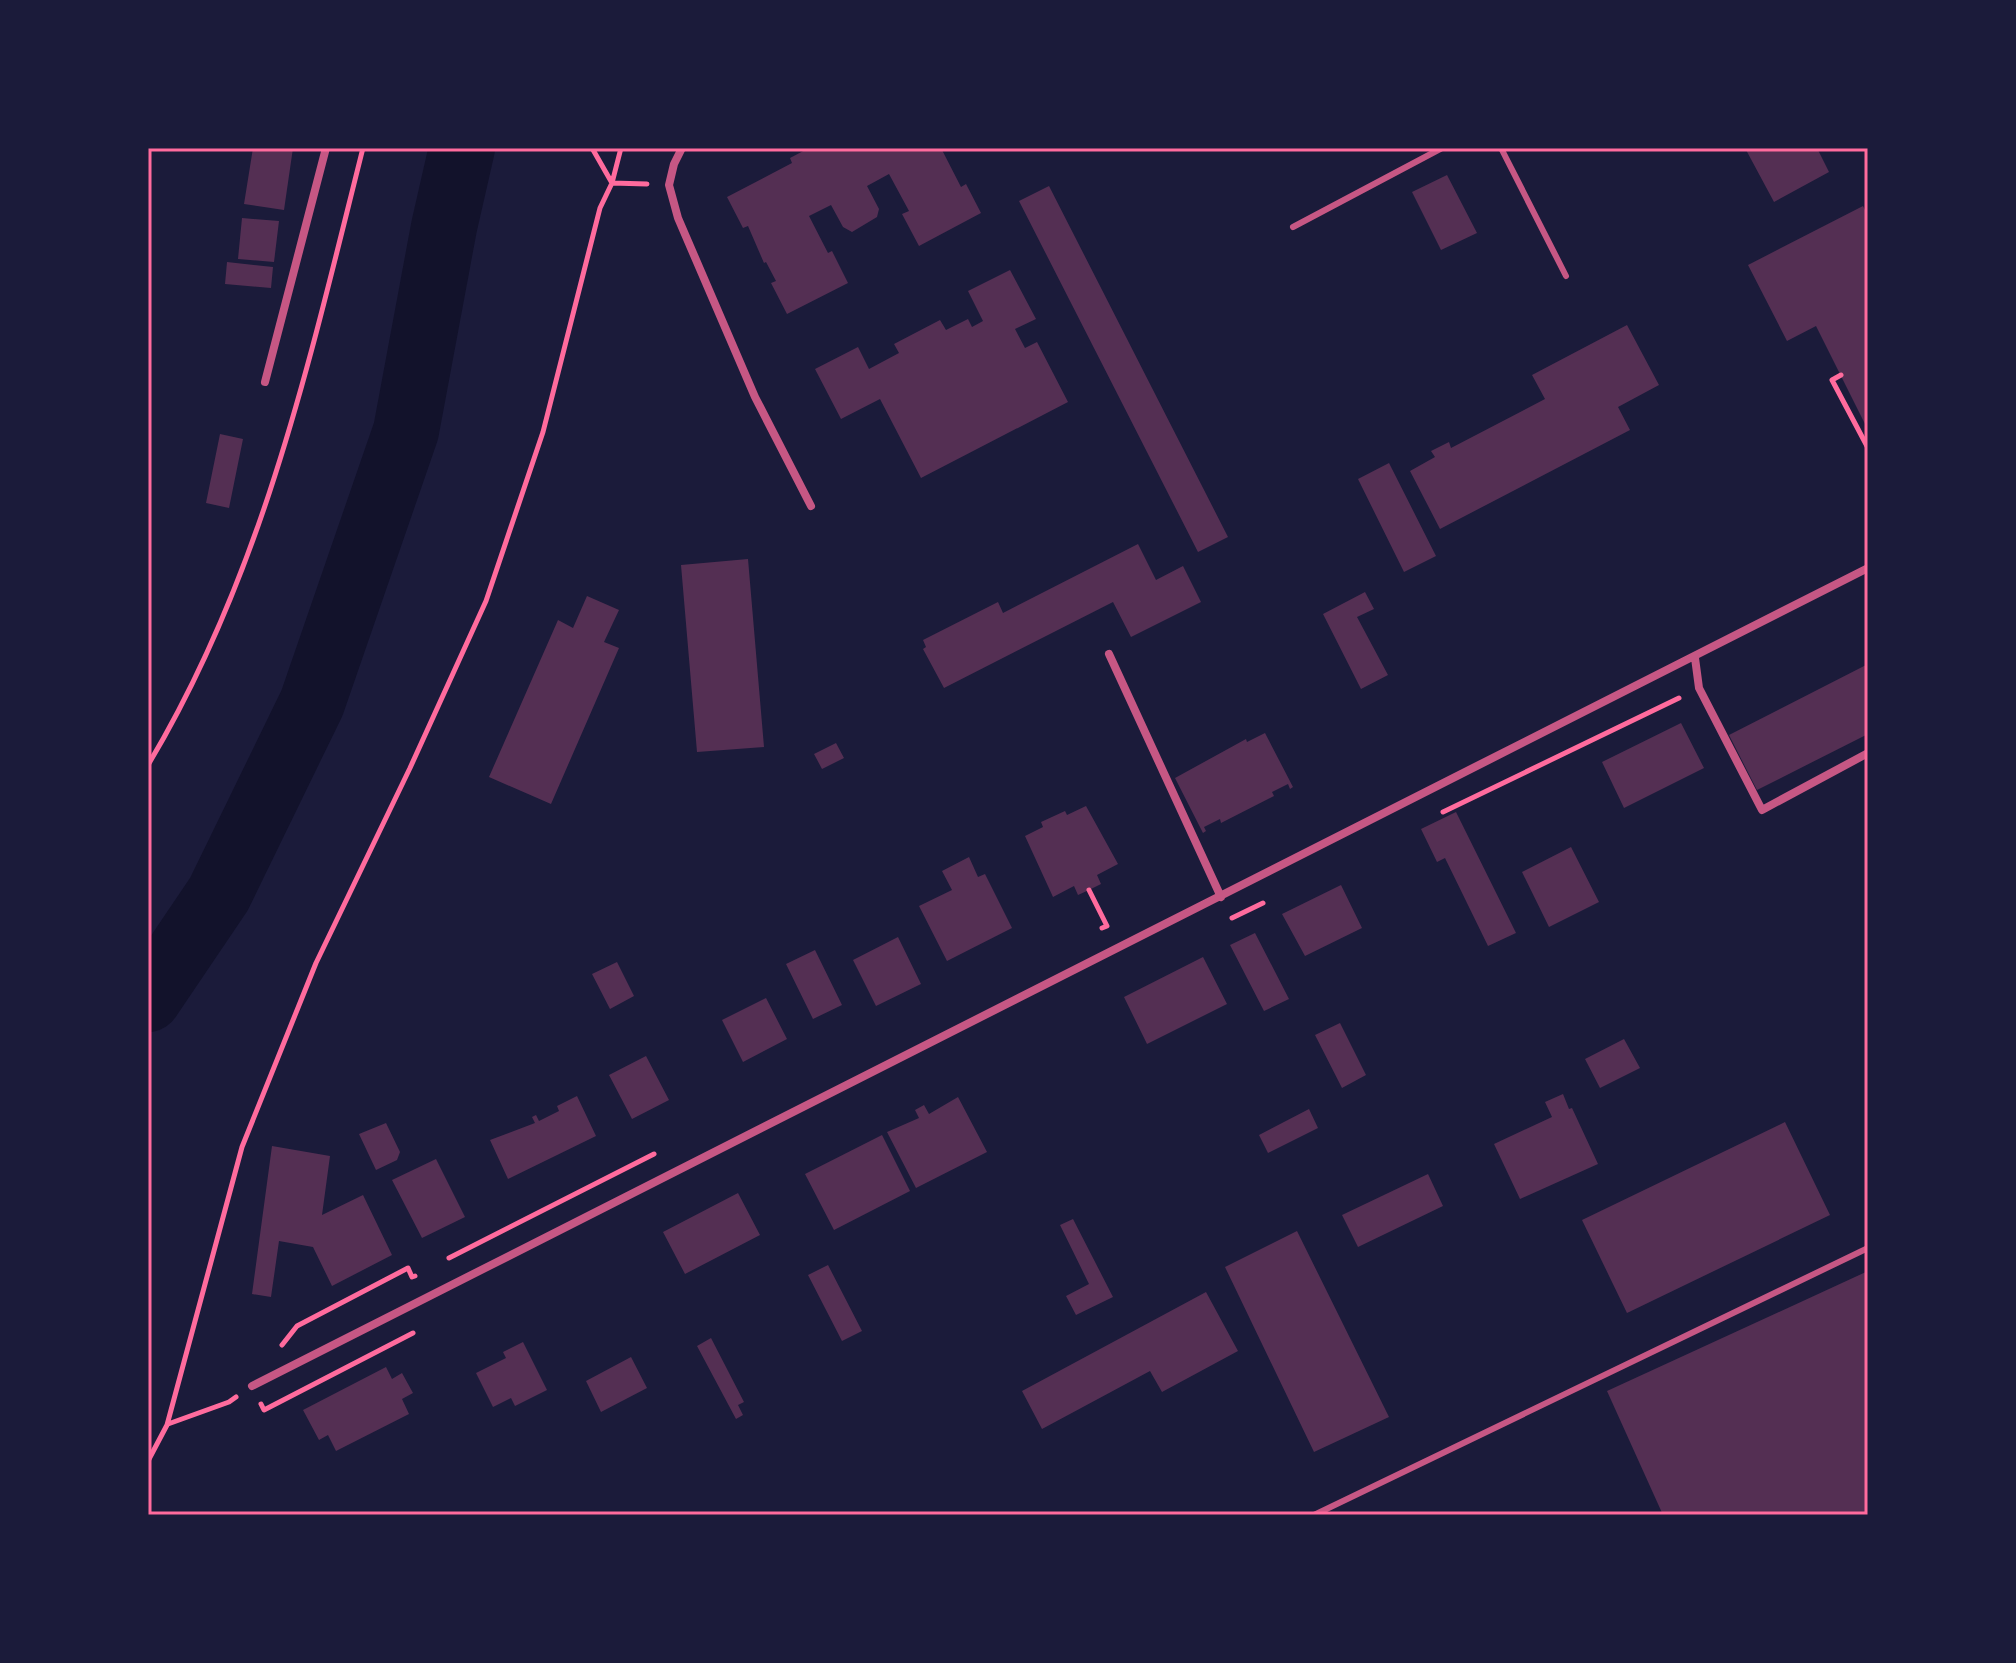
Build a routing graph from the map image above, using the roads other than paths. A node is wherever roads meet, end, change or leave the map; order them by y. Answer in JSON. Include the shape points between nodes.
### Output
{"nodes":[{"id":1,"x":326,"y":148,"type":"edge"},
{"id":2,"x":682,"y":148,"type":"edge"},
{"id":3,"x":1442,"y":148,"type":"edge"},
{"id":4,"x":1501,"y":148,"type":"edge"},
{"id":5,"x":1293,"y":227,"type":"dead end"},
{"id":6,"x":1566,"y":276,"type":"dead end"},
{"id":7,"x":265,"y":382,"type":"dead end"},
{"id":8,"x":811,"y":506,"type":"dead end"},
{"id":9,"x":1868,"y":568,"type":"edge"},
{"id":10,"x":1109,"y":654,"type":"dead end"},
{"id":11,"x":1695,"y":658,"type":"junction"},
{"id":12,"x":1868,"y":753,"type":"edge"},
{"id":13,"x":1221,"y":897,"type":"junction"},
{"id":14,"x":1868,"y":1248,"type":"edge"},
{"id":15,"x":252,"y":1386,"type":"road end"},
{"id":16,"x":1314,"y":1515,"type":"edge"}],
"edges":[{"from":1,"to":7,"type":"street"},
{"from":2,"to":8,"type":"street","via":[[669,185],[678,218],[755,397]]},
{"from":3,"to":5,"type":"lane"},
{"from":4,"to":6,"type":"lane"},
{"from":9,"to":11,"type":"street"},
{"from":10,"to":13,"type":"street"},
{"from":11,"to":12,"type":"street","via":[[1699,688],[1762,810]]},
{"from":11,"to":13,"type":"street"},
{"from":13,"to":15,"type":"street"},
{"from":14,"to":16,"type":"lane"}]}
